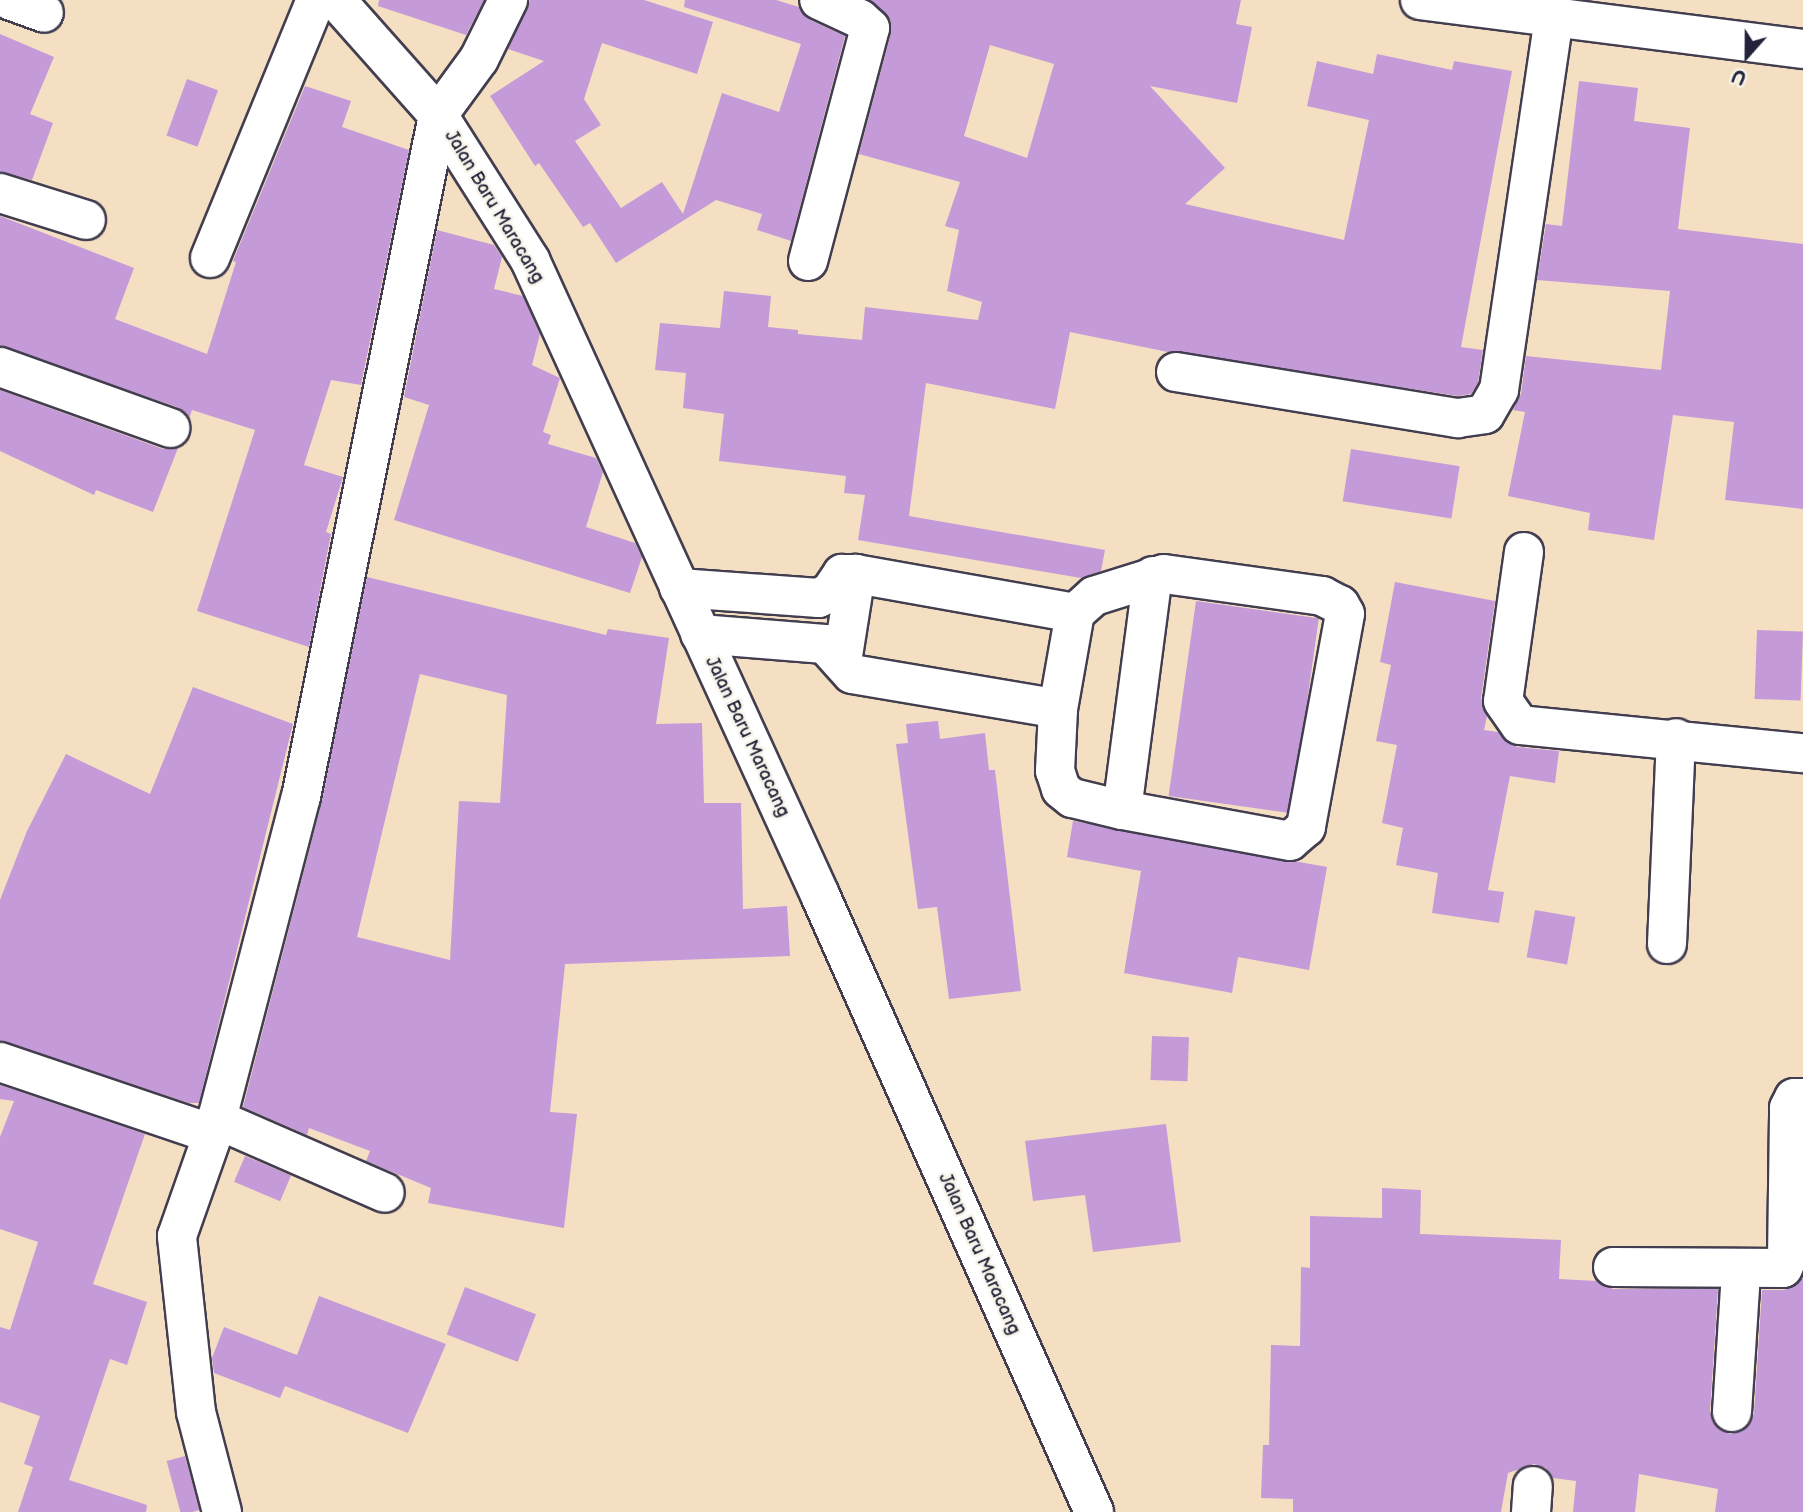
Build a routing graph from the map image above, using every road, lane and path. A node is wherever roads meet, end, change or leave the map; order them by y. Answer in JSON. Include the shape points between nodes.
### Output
{"nodes":[{"id":1,"x":9,"y":0,"type":"edge"},
{"id":2,"x":316,"y":0,"type":"edge"},
{"id":3,"x":336,"y":0,"type":"edge"},
{"id":4,"x":508,"y":0,"type":"edge"},
{"id":5,"x":819,"y":0,"type":"edge"},
{"id":6,"x":1420,"y":0,"type":"edge"},
{"id":7,"x":44,"y":13,"type":"dead end"},
{"id":8,"x":1554,"y":19,"type":"junction"},
{"id":9,"x":1803,"y":49,"type":"edge"},
{"id":10,"x":438,"y":115,"type":"junction"},
{"id":11,"x":0,"y":193,"type":"edge"},
{"id":12,"x":86,"y":220,"type":"dead end"},
{"id":13,"x":210,"y":258,"type":"dead end"},
{"id":14,"x":808,"y":261,"type":"dead end"},
{"id":15,"x":0,"y":367,"type":"edge"},
{"id":16,"x":1176,"y":372,"type":"dead end"},
{"id":17,"x":170,"y":428,"type":"dead end"},
{"id":18,"x":1524,"y":552,"type":"dead end"},
{"id":19,"x":856,"y":574,"type":"junction"},
{"id":20,"x":1153,"y":576,"type":"junction"},
{"id":21,"x":679,"y":587,"type":"junction"},
{"id":22,"x":1075,"y":613,"type":"junction"},
{"id":23,"x":700,"y":634,"type":"junction"},
{"id":24,"x":842,"y":662,"type":"junction"},
{"id":25,"x":1058,"y":709,"type":"junction"},
{"id":26,"x":1676,"y":738,"type":"junction"},
{"id":27,"x":1803,"y":753,"type":"edge"},
{"id":28,"x":1122,"y":810,"type":"junction"},
{"id":29,"x":1667,"y":944,"type":"dead end"},
{"id":30,"x":0,"y":1062,"type":"edge"},
{"id":31,"x":1803,"y":1098,"type":"edge"},
{"id":32,"x":215,"y":1126,"type":"junction"},
{"id":33,"x":385,"y":1193,"type":"dead end"},
{"id":34,"x":1613,"y":1267,"type":"dead end"},
{"id":35,"x":1741,"y":1271,"type":"junction"},
{"id":36,"x":1732,"y":1412,"type":"dead end"},
{"id":37,"x":222,"y":1512,"type":"edge"},
{"id":38,"x":1094,"y":1512,"type":"edge"}],
"edges":[{"from":1,"to":7,"type":"street"},
{"from":2,"to":13,"type":"street"},
{"from":3,"to":10,"type":"street","name":"Jalan Baru Maracang"},
{"from":4,"to":10,"type":"street","via":[[479,59]]},
{"from":5,"to":14,"type":"street","via":[[870,28]]},
{"from":6,"to":8,"type":"street"},
{"from":8,"to":9,"type":"street"},
{"from":8,"to":16,"type":"street","via":[[1499,390],[1485,414],[1458,418]]},
{"from":10,"to":21,"type":"street","name":"Jalan Baru Maracang","via":[[530,260]]},
{"from":10,"to":32,"type":"street","via":[[301,797]]},
{"from":11,"to":12,"type":"street"},
{"from":15,"to":17,"type":"street"},
{"from":18,"to":26,"type":"street","via":[[1503,701],[1509,714],[1520,725],[1536,729]]},
{"from":19,"to":21,"type":"street","via":[[842,574],[830,592],[819,598]]},
{"from":19,"to":22,"type":"street"},
{"from":19,"to":24,"type":"street"},
{"from":20,"to":22,"type":"street","via":[[1094,596]]},
{"from":20,"to":28,"type":"street"},
{"from":20,"to":28,"type":"street","via":[[1322,596],[1340,605],[1345,614],[1306,827],[1298,836],[1281,840]]},
{"from":21,"to":23,"type":"street","name":"Jalan Baru Maracang"},
{"from":22,"to":25,"type":"street"},
{"from":23,"to":24,"type":"street","via":[[818,642]]},
{"from":23,"to":38,"type":"street","name":"Jalan Baru Maracang"},
{"from":24,"to":25,"type":"street","via":[[852,674]]},
{"from":25,"to":28,"type":"street","via":[[1055,771],[1061,789],[1072,799]]},
{"from":26,"to":27,"type":"street"},
{"from":26,"to":29,"type":"street"},
{"from":30,"to":32,"type":"street"},
{"from":31,"to":35,"type":"street","via":[[1794,1098],[1789,1108],[1787,1259],[1783,1268]]},
{"from":32,"to":33,"type":"street"},
{"from":32,"to":37,"type":"street","via":[[177,1236],[196,1412]]},
{"from":34,"to":35,"type":"street"},
{"from":35,"to":36,"type":"street"}]}
